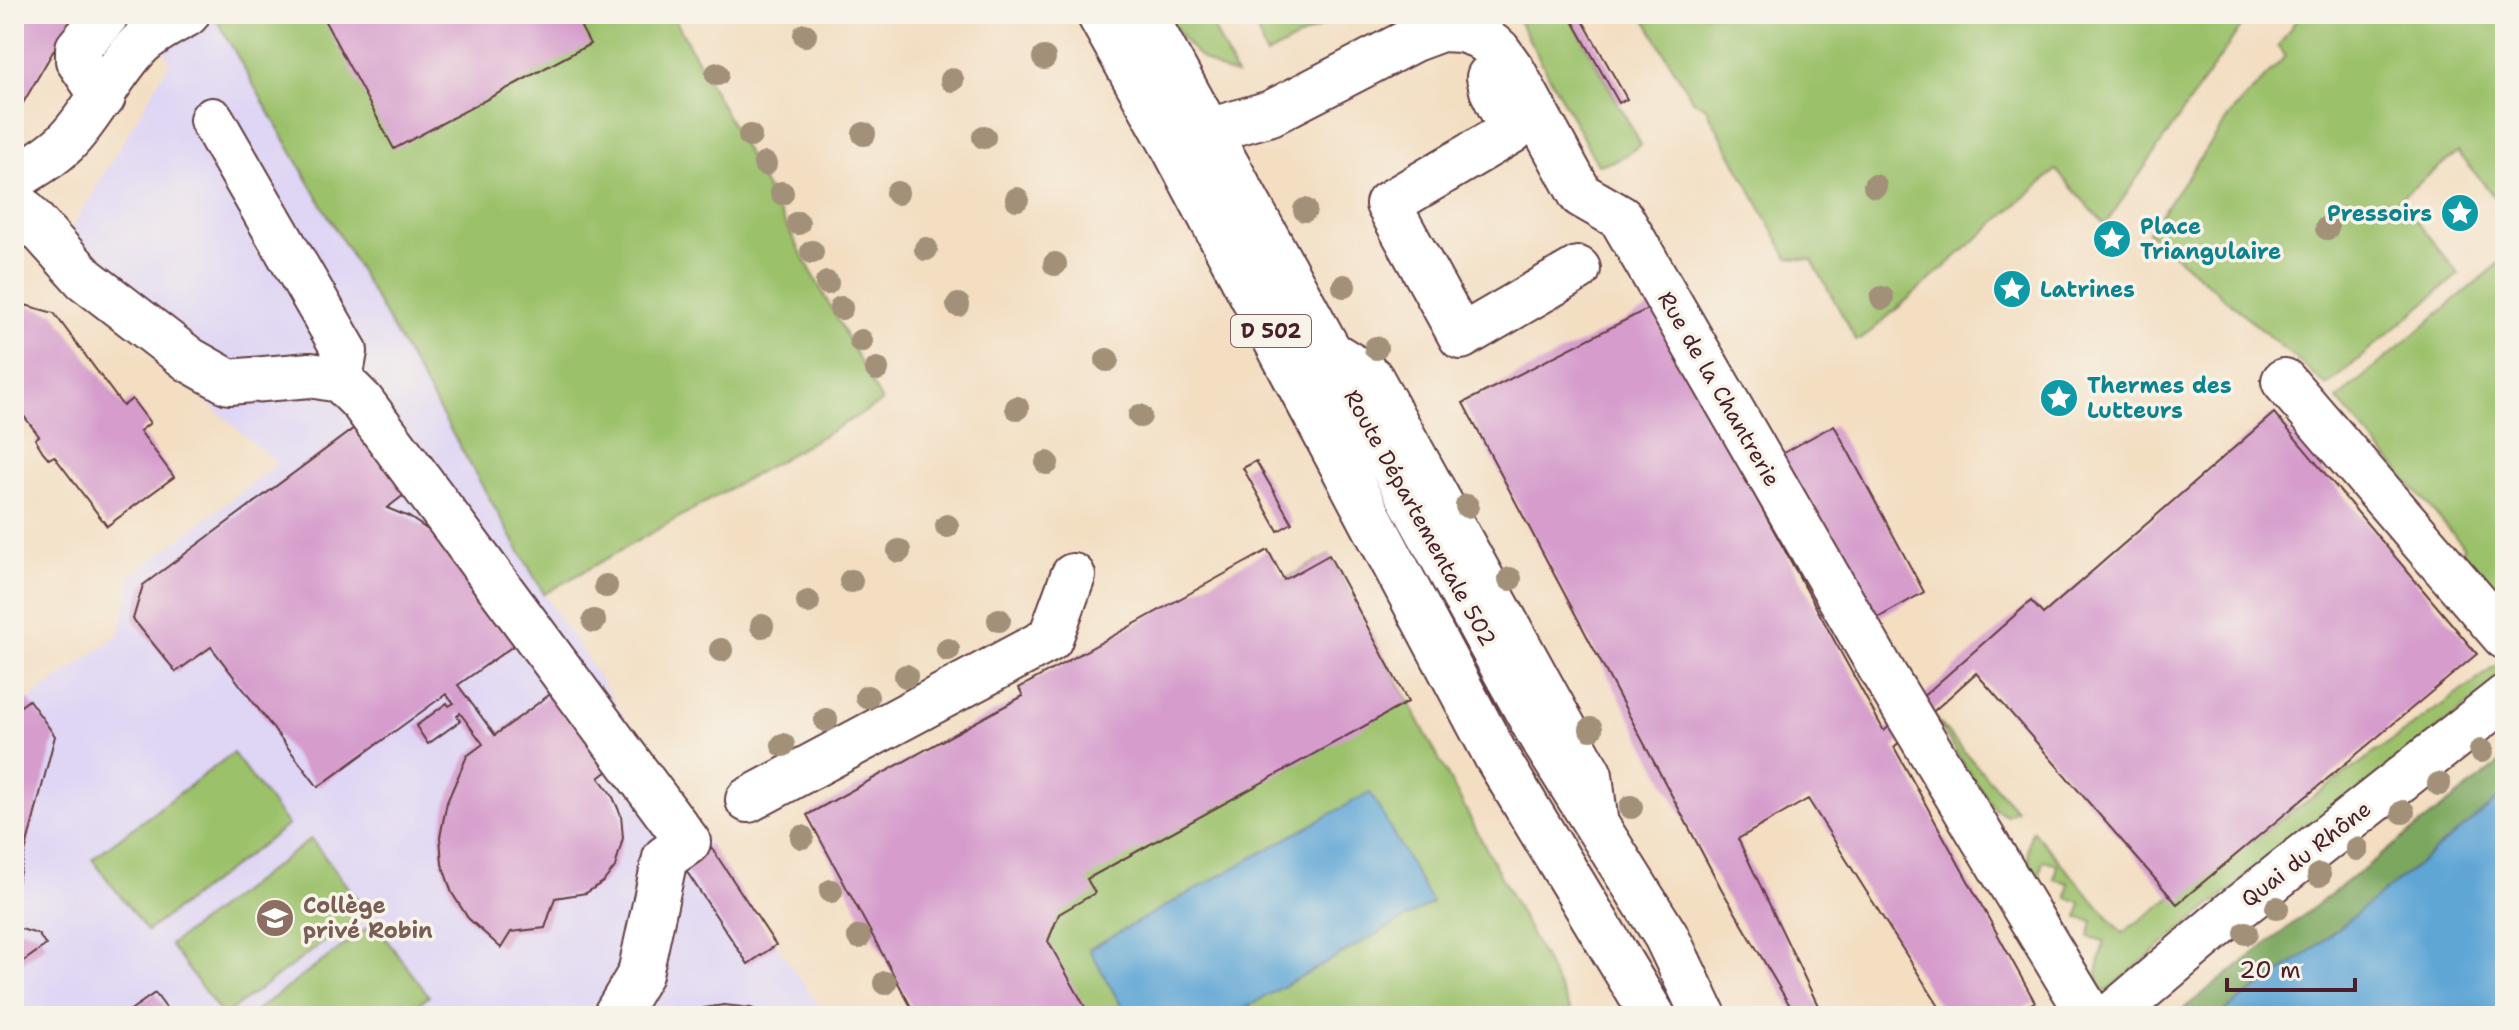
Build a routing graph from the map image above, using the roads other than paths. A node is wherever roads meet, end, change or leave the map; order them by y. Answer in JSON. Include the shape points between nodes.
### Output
{"nodes":[{"id":1,"x":107,"y":14,"type":"edge"},
{"id":2,"x":187,"y":14,"type":"edge"},
{"id":3,"x":1099,"y":14,"type":"edge"},
{"id":4,"x":1144,"y":14,"type":"edge"},
{"id":5,"x":1479,"y":36,"type":"junction"},
{"id":6,"x":103,"y":97,"type":"junction"},
{"id":7,"x":212,"y":120,"type":"dead end"},
{"id":8,"x":1208,"y":131,"type":"junction"},
{"id":9,"x":14,"y":179,"type":"edge"},
{"id":10,"x":14,"y":200,"type":"edge"},
{"id":11,"x":1578,"y":269,"type":"dead end"},
{"id":12,"x":340,"y":380,"type":"junction"},
{"id":13,"x":2284,"y":381,"type":"dead end"},
{"id":14,"x":1073,"y":576,"type":"dead end"},
{"id":15,"x":2505,"y":637,"type":"edge"},
{"id":16,"x":2505,"y":697,"type":"edge"},
{"id":17,"x":748,"y":800,"type":"dead end"},
{"id":18,"x":615,"y":1016,"type":"edge"},
{"id":19,"x":1653,"y":1016,"type":"edge"},
{"id":20,"x":1704,"y":1016,"type":"edge"},
{"id":21,"x":2090,"y":1016,"type":"edge"},
{"id":22,"x":2111,"y":1016,"type":"edge"}],
"edges":[{"from":1,"to":6,"type":"main road","via":[[78,48],[78,60]]},
{"from":2,"to":6,"type":"main road","via":[[140,45]]},
{"from":3,"to":19,"type":"main road","name":"Route Départementale 502","number":"D 502","via":[[1496,756]]},
{"from":4,"to":8,"type":"main road","name":"Route Départementale 502","number":"D 502"},
{"from":5,"to":8,"type":"main road","via":[[1441,29],[1271,113]]},
{"from":5,"to":11,"type":"main road","via":[[1492,90],[1512,131],[1388,204],[1461,337]]},
{"from":5,"to":21,"type":"main road","name":"Rue de la Chantrerie","via":[[1513,71],[1581,195],[1621,218]]},
{"from":6,"to":9,"type":"main road","via":[[67,141]]},
{"from":7,"to":12,"type":"main road","via":[[345,351]]},
{"from":8,"to":20,"type":"main road","name":"Route Départementale 502","number":"D 502","via":[[1540,735],[1666,936]]},
{"from":10,"to":12,"type":"main road","via":[[85,279],[190,360],[229,382],[310,375]]},
{"from":12,"to":18,"type":"main road","via":[[362,402],[688,842],[665,858],[640,974]]},
{"from":13,"to":15,"type":"main road"},
{"from":14,"to":17,"type":"main road","via":[[1050,639]]},
{"from":16,"to":22,"type":"main road","name":"Quai du Rhône","via":[[2233,912]]}]}
